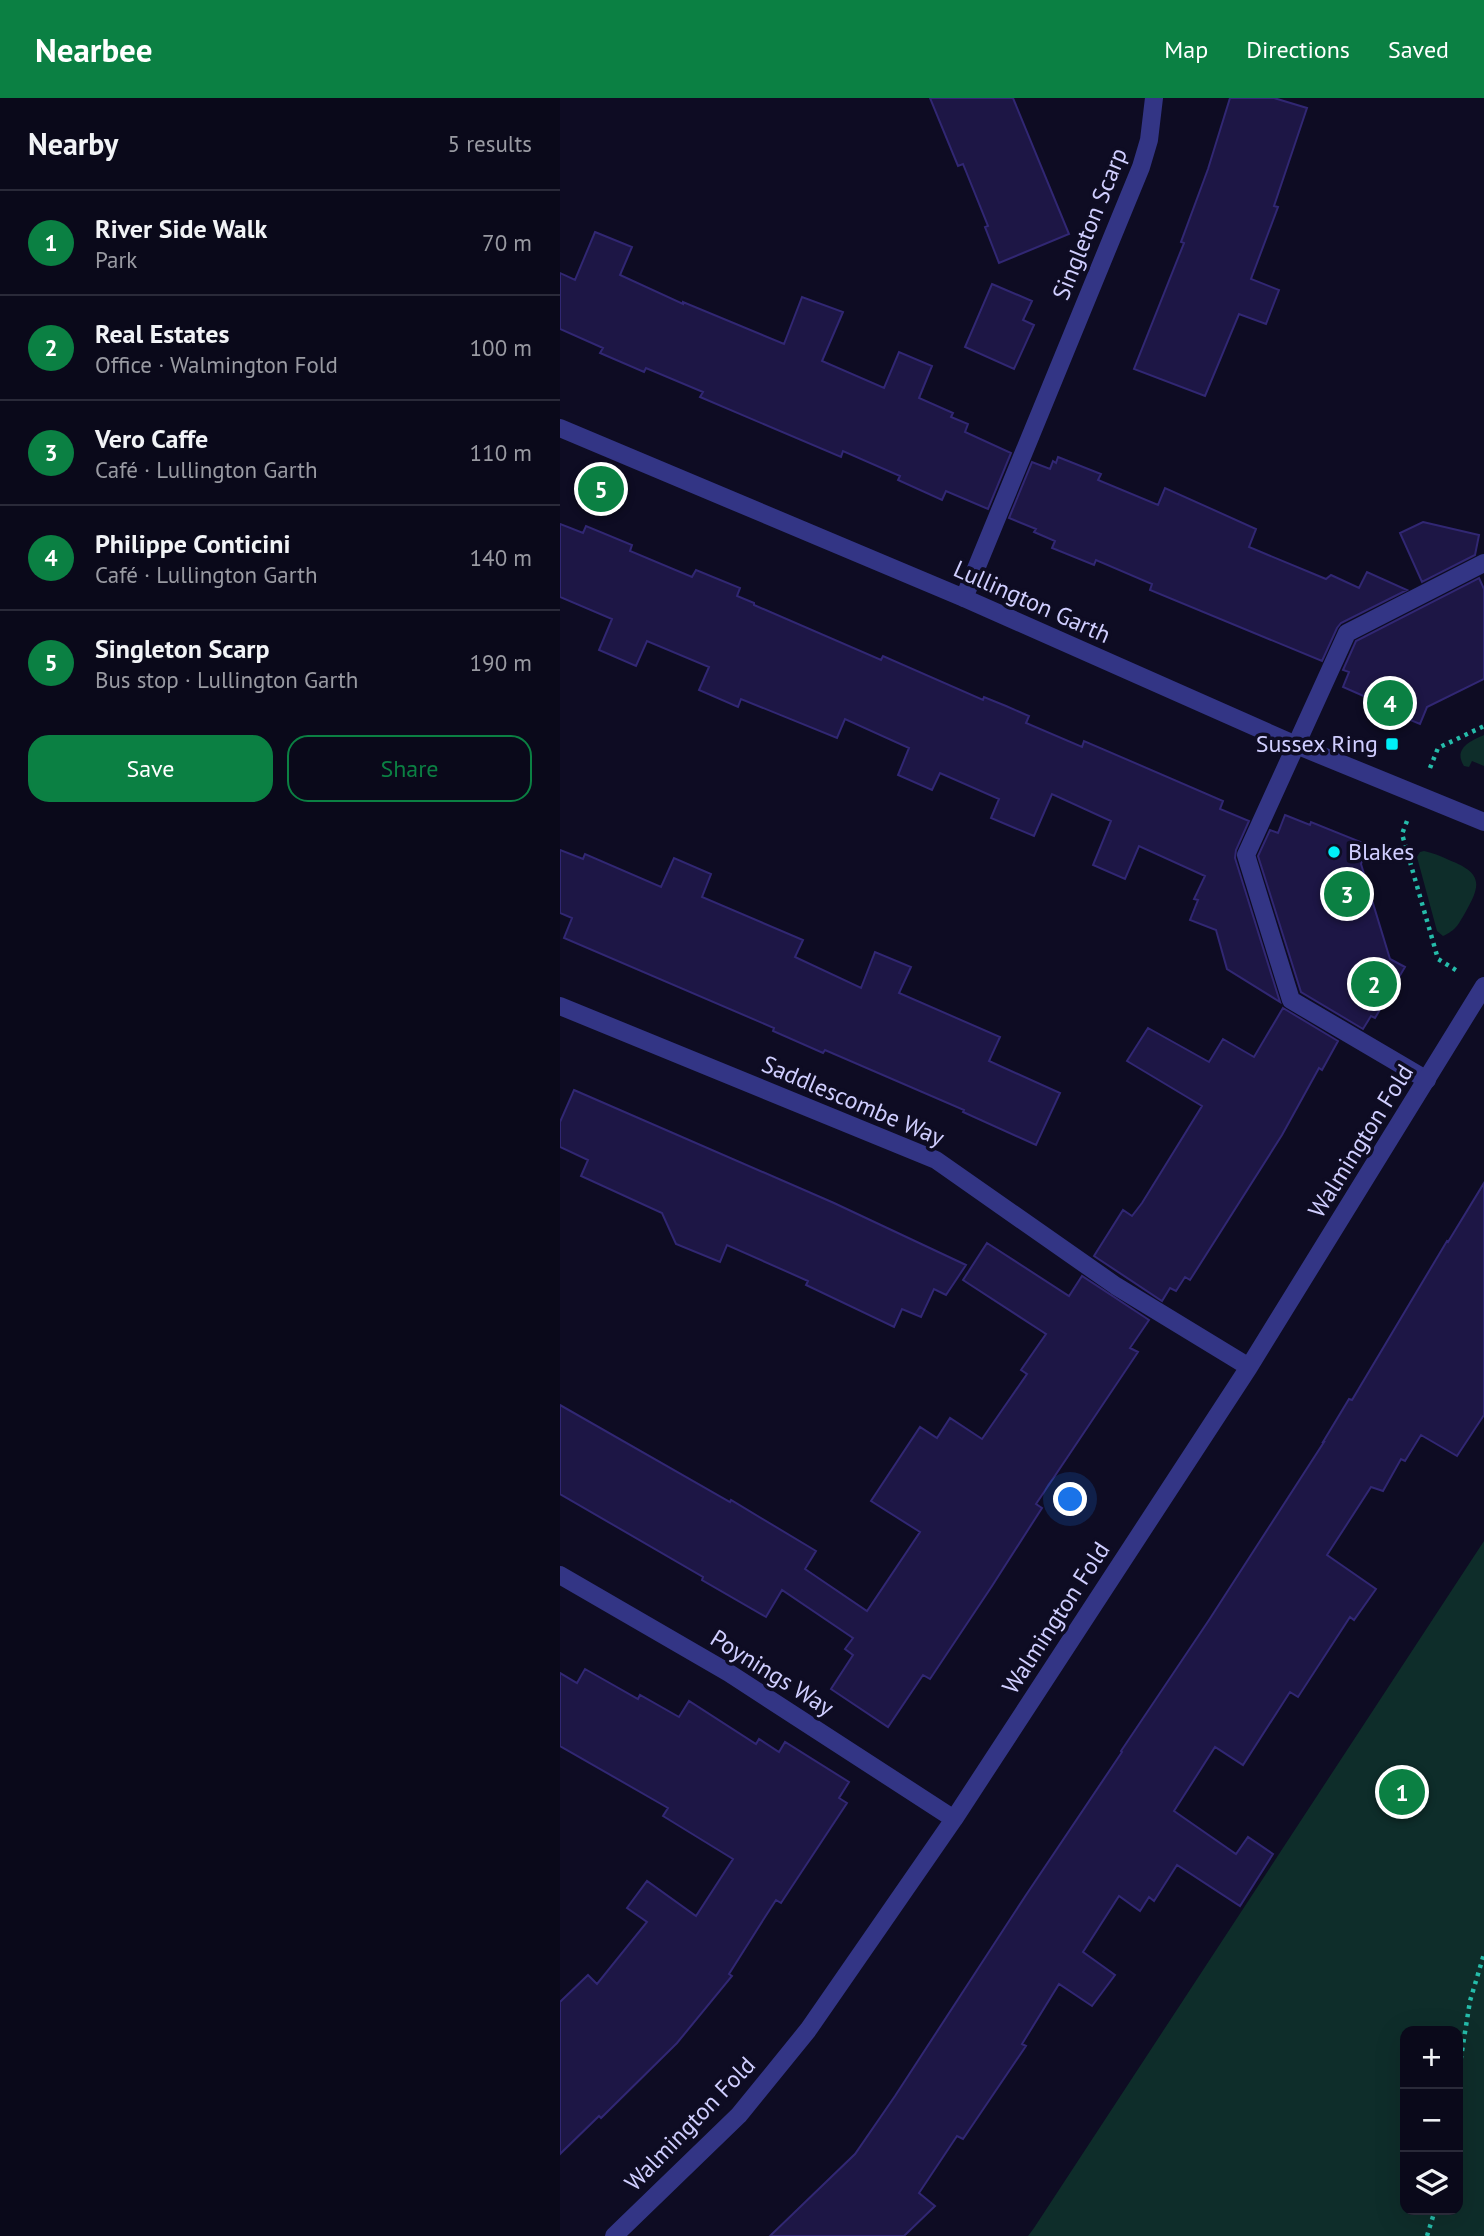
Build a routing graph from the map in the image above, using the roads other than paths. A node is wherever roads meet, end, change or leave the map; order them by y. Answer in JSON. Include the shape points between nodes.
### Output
{"nodes":[{"id":1,"x":1154,"y":98,"type":"edge"},
{"id":2,"x":560,"y":428,"type":"edge"},
{"id":3,"x":1484,"y":563,"type":"edge"},
{"id":4,"x":964,"y":598,"type":"junction"},
{"id":5,"x":1296,"y":745,"type":"junction"},
{"id":6,"x":1484,"y":822,"type":"edge"},
{"id":7,"x":1484,"y":987,"type":"edge"},
{"id":8,"x":560,"y":1006,"type":"edge"},
{"id":9,"x":1427,"y":1080,"type":"junction"},
{"id":10,"x":1250,"y":1367,"type":"junction"},
{"id":11,"x":560,"y":1575,"type":"edge"},
{"id":12,"x":954,"y":1819,"type":"junction"},
{"id":13,"x":614,"y":2236,"type":"edge"}],
"edges":[{"from":1,"to":4,"type":"street","name":"Singleton Scarp","via":[[1141,167]]},
{"from":2,"to":4,"type":"street","name":"Lullington Garth"},
{"from":3,"to":5,"type":"street","via":[[1348,633]]},
{"from":4,"to":5,"type":"street","name":"Lullington Garth"},
{"from":5,"to":6,"type":"street","name":"Lullington Garth"},
{"from":5,"to":9,"type":"street","via":[[1246,855],[1292,1000]]},
{"from":7,"to":9,"type":"street","name":"Walmington Fold"},
{"from":8,"to":10,"type":"street","name":"Saddlescombe Way","via":[[936,1160],[1116,1286]]},
{"from":9,"to":10,"type":"street","name":"Walmington Fold"},
{"from":10,"to":12,"type":"street","name":"Walmington Fold"},
{"from":11,"to":12,"type":"street","name":"Poynings Way","via":[[729,1672]]},
{"from":12,"to":13,"type":"street","name":"Walmington Fold","via":[[808,2030],[748,2105]]}]}
